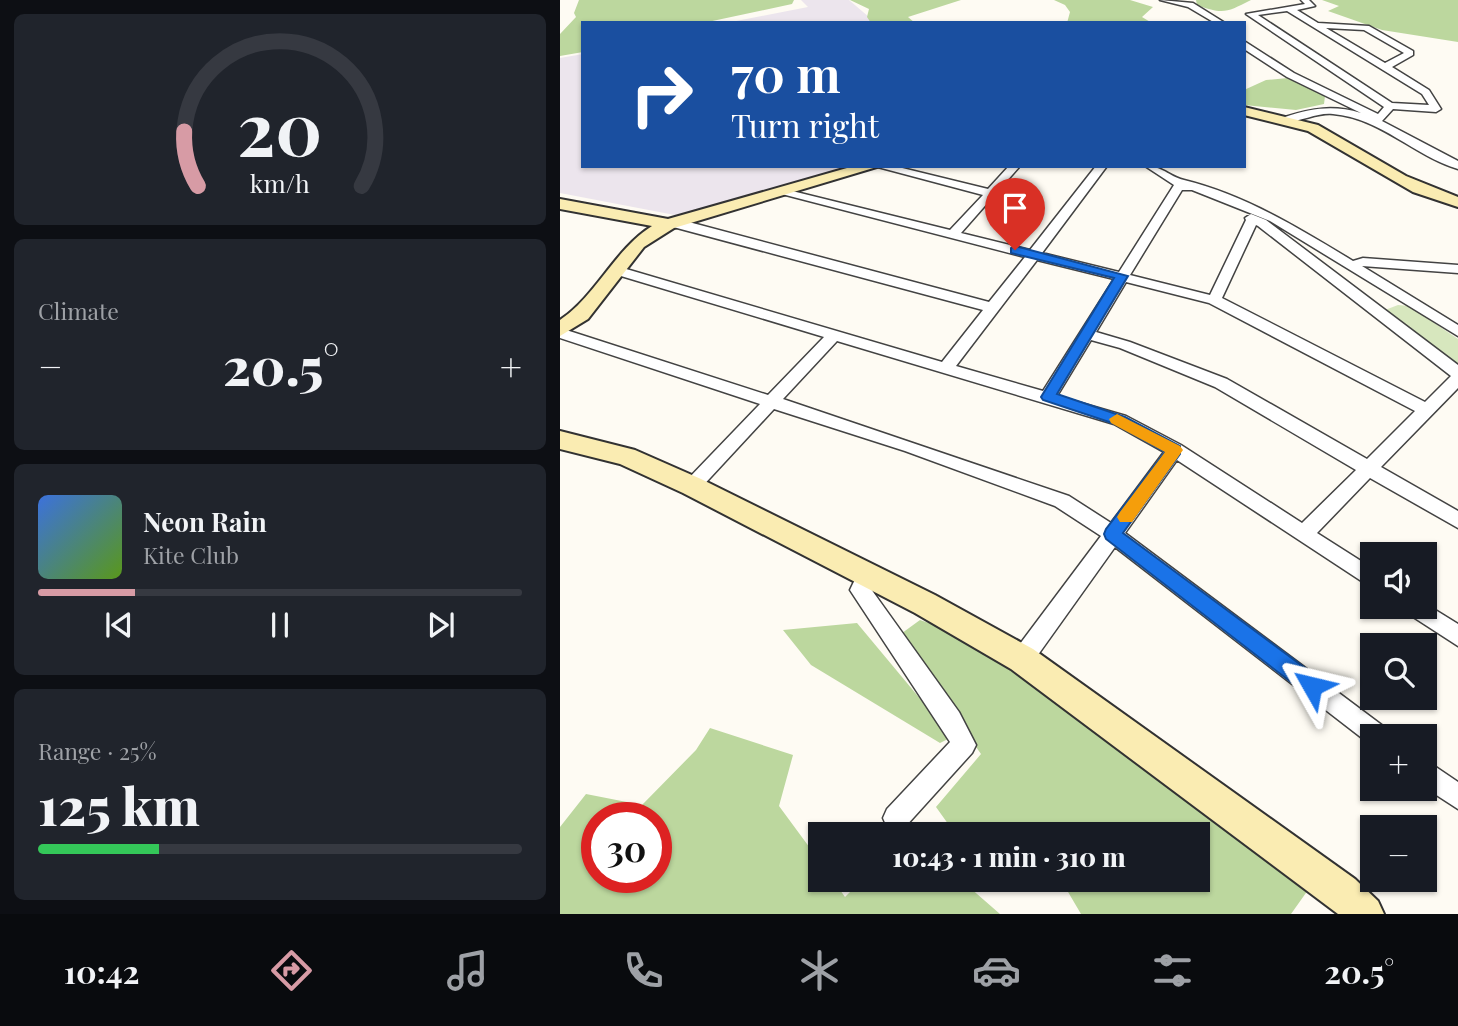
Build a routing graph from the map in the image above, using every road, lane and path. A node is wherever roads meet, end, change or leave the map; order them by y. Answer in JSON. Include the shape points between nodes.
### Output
{"nodes":[{"id":1,"x":1164,"y":0,"type":"edge"},
{"id":2,"x":1305,"y":0,"type":"edge"},
{"id":3,"x":1289,"y":9,"type":"junction"},
{"id":4,"x":1218,"y":21,"type":"edge"},
{"id":5,"x":1316,"y":25,"type":"junction"},
{"id":6,"x":1246,"y":45,"type":"edge"},
{"id":7,"x":1349,"y":45,"type":"junction"},
{"id":8,"x":1306,"y":51,"type":"junction"},
{"id":9,"x":1386,"y":68,"type":"junction"},
{"id":10,"x":1390,"y":106,"type":"junction"},
{"id":11,"x":1246,"y":111,"type":"edge"},
{"id":12,"x":1289,"y":119,"type":"junction"},
{"id":13,"x":1373,"y":120,"type":"junction"},
{"id":14,"x":1458,"y":166,"type":"edge"},
{"id":15,"x":865,"y":168,"type":"edge"},
{"id":16,"x":887,"y":168,"type":"edge"},
{"id":17,"x":1013,"y":168,"type":"edge"},
{"id":18,"x":1101,"y":168,"type":"edge"},
{"id":19,"x":1153,"y":168,"type":"edge"},
{"id":20,"x":1180,"y":184,"type":"junction"},
{"id":21,"x":780,"y":192,"type":"junction"},
{"id":22,"x":991,"y":193,"type":"junction"},
{"id":23,"x":1458,"y":202,"type":"edge"},
{"id":24,"x":560,"y":204,"type":"edge"},
{"id":25,"x":1253,"y":219,"type":"junction"},
{"id":26,"x":668,"y":223,"type":"junction"},
{"id":27,"x":953,"y":235,"type":"junction"},
{"id":28,"x":1036,"y":255,"type":"junction"},
{"id":29,"x":1352,"y":265,"type":"junction"},
{"id":30,"x":1458,"y":269,"type":"edge"},
{"id":31,"x":617,"y":270,"type":"junction"},
{"id":32,"x":1121,"y":276,"type":"junction"},
{"id":33,"x":1214,"y":300,"type":"junction"},
{"id":34,"x":993,"y":308,"type":"junction"},
{"id":35,"x":560,"y":331,"type":"edge"},
{"id":36,"x":1458,"y":331,"type":"edge"},
{"id":37,"x":1086,"y":334,"type":"junction"},
{"id":38,"x":833,"y":336,"type":"junction"},
{"id":39,"x":946,"y":368,"type":"junction"},
{"id":40,"x":1458,"y":376,"type":"edge"},
{"id":41,"x":1048,"y":397,"type":"junction"},
{"id":42,"x":770,"y":400,"type":"junction"},
{"id":43,"x":1427,"y":410,"type":"junction"},
{"id":44,"x":560,"y":440,"type":"edge"},
{"id":45,"x":1175,"y":450,"type":"junction"},
{"id":46,"x":1370,"y":469,"type":"junction"},
{"id":47,"x":692,"y":486,"type":"junction"},
{"id":48,"x":1458,"y":520,"type":"edge"},
{"id":49,"x":1113,"y":534,"type":"junction"},
{"id":50,"x":1304,"y":534,"type":"junction"},
{"id":51,"x":1360,"y":571,"type":"edge"},
{"id":52,"x":867,"y":575,"type":"junction"},
{"id":53,"x":1432,"y":619,"type":"edge"},
{"id":54,"x":1458,"y":636,"type":"edge"},
{"id":55,"x":1022,"y":659,"type":"junction"},
{"id":56,"x":1362,"y":724,"type":"edge"},
{"id":57,"x":1437,"y":781,"type":"edge"},
{"id":58,"x":1458,"y":797,"type":"edge"},
{"id":59,"x":896,"y":818,"type":"dead end"},
{"id":60,"x":1365,"y":914,"type":"edge"}],
"edges":[{"from":1,"to":4,"type":"street","via":[[1190,5]]},
{"from":2,"to":3,"type":"street","via":[[1311,6]]},
{"from":3,"to":5,"type":"street"},
{"from":3,"to":8,"type":"street","via":[[1250,14]]},
{"from":5,"to":7,"type":"street"},
{"from":5,"to":9,"type":"street","via":[[1366,29],[1410,53]]},
{"from":6,"to":13,"type":"street","via":[[1281,69],[1350,102],[1375,117]]},
{"from":7,"to":8,"type":"street"},
{"from":7,"to":9,"type":"street"},
{"from":8,"to":10,"type":"street"},
{"from":9,"to":10,"type":"street","via":[[1426,92],[1436,108]]},
{"from":10,"to":13,"type":"street"},
{"from":11,"to":12,"type":"street"},
{"from":12,"to":13,"type":"street","via":[[1325,110]]},
{"from":12,"to":23,"type":"street","via":[[1339,142],[1415,188]]},
{"from":13,"to":14,"type":"street"},
{"from":15,"to":21,"type":"street"},
{"from":16,"to":22,"type":"street"},
{"from":17,"to":22,"type":"street"},
{"from":18,"to":28,"type":"street"},
{"from":19,"to":20,"type":"street"},
{"from":20,"to":25,"type":"street"},
{"from":20,"to":29,"type":"street","via":[[1274,218]]},
{"from":20,"to":32,"type":"street"},
{"from":21,"to":26,"type":"street"},
{"from":21,"to":27,"type":"street"},
{"from":22,"to":27,"type":"street"},
{"from":24,"to":26,"type":"street"},
{"from":25,"to":33,"type":"street"},
{"from":25,"to":40,"type":"street"},
{"from":26,"to":31,"type":"street","via":[[638,243]]},
{"from":26,"to":34,"type":"street"},
{"from":27,"to":28,"type":"street"},
{"from":28,"to":32,"type":"street"},
{"from":28,"to":34,"type":"street"},
{"from":29,"to":30,"type":"street"},
{"from":29,"to":36,"type":"street"},
{"from":31,"to":35,"type":"street","via":[[581,315]]},
{"from":31,"to":38,"type":"street"},
{"from":32,"to":33,"type":"street"},
{"from":32,"to":37,"type":"street"},
{"from":33,"to":43,"type":"street"},
{"from":34,"to":39,"type":"street"},
{"from":35,"to":42,"type":"street"},
{"from":37,"to":41,"type":"street"},
{"from":37,"to":46,"type":"street","via":[[1221,383]]},
{"from":38,"to":39,"type":"street"},
{"from":38,"to":42,"type":"street"},
{"from":39,"to":41,"type":"street"},
{"from":40,"to":43,"type":"street"},
{"from":41,"to":45,"type":"street","via":[[1120,420]]},
{"from":42,"to":47,"type":"street"},
{"from":42,"to":49,"type":"street","via":[[1062,501]]},
{"from":43,"to":46,"type":"street"},
{"from":44,"to":47,"type":"street","via":[[626,456]]},
{"from":45,"to":49,"type":"street"},
{"from":45,"to":50,"type":"street"},
{"from":46,"to":48,"type":"street"},
{"from":46,"to":50,"type":"street"},
{"from":47,"to":52,"type":"street"},
{"from":49,"to":55,"type":"street"},
{"from":49,"to":56,"type":"street"},
{"from":50,"to":51,"type":"street"},
{"from":52,"to":55,"type":"street"},
{"from":52,"to":59,"type":"street","via":[[860,590],[964,745]]},
{"from":53,"to":54,"type":"street"},
{"from":55,"to":60,"type":"street","via":[[1342,892]]},
{"from":57,"to":58,"type":"street"}]}
